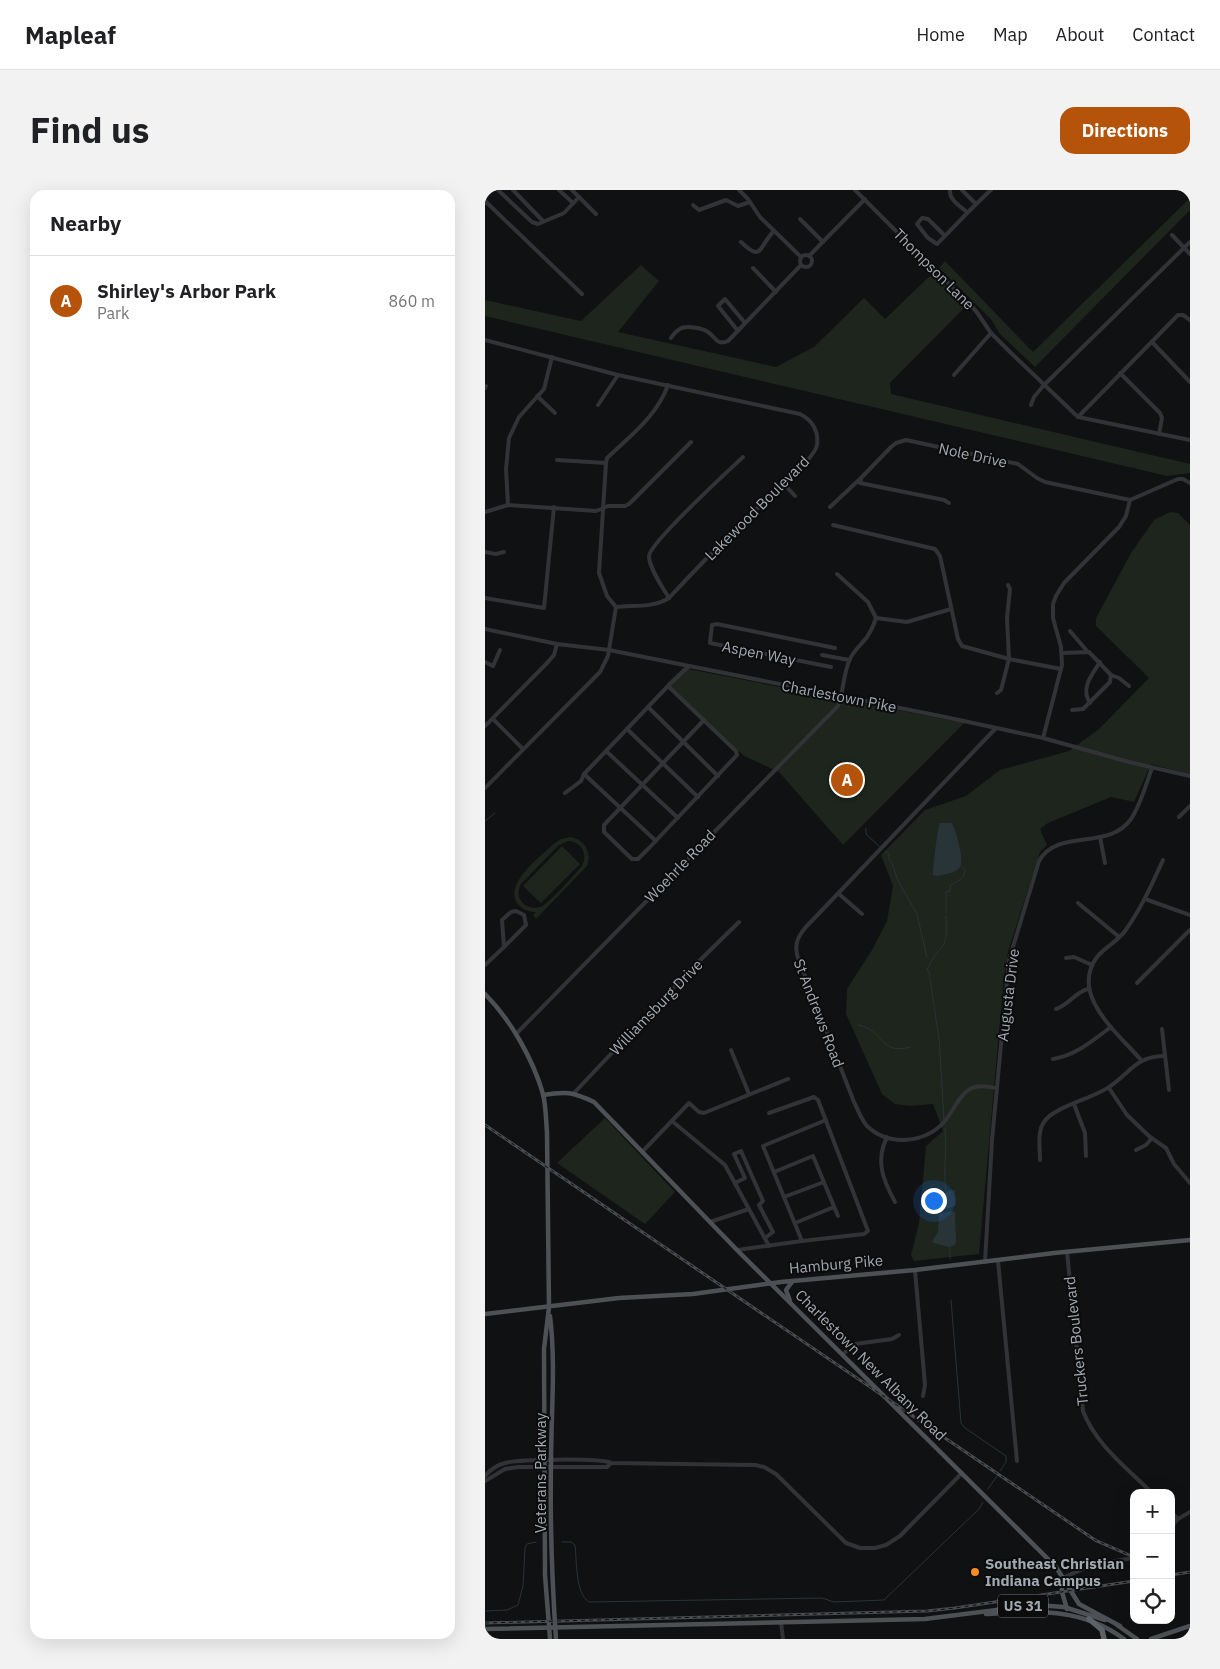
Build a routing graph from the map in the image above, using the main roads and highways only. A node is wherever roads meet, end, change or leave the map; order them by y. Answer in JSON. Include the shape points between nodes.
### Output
{"nodes":[{"id":1,"x":485,"y":994,"type":"edge"},
{"id":2,"x":543,"y":1095,"type":"junction"},
{"id":3,"x":1190,"y":1240,"type":"edge"},
{"id":4,"x":793,"y":1281,"type":"junction"},
{"id":5,"x":771,"y":1284,"type":"junction"},
{"id":6,"x":792,"y":1304,"type":"junction"},
{"id":7,"x":549,"y":1308,"type":"junction"},
{"id":8,"x":485,"y":1314,"type":"edge"},
{"id":9,"x":548,"y":1461,"type":"junction"},
{"id":10,"x":548,"y":1468,"type":"junction"},
{"id":11,"x":1062,"y":1578,"type":"junction"},
{"id":12,"x":1066,"y":1607,"type":"junction"},
{"id":13,"x":980,"y":1613,"type":"junction"},
{"id":14,"x":1068,"y":1614,"type":"junction"},
{"id":15,"x":1089,"y":1619,"type":"junction"},
{"id":16,"x":1120,"y":1626,"type":"junction"},
{"id":17,"x":1190,"y":1626,"type":"edge"},
{"id":18,"x":485,"y":1630,"type":"edge"},
{"id":19,"x":1190,"y":1637,"type":"edge"},
{"id":20,"x":550,"y":1639,"type":"edge"},
{"id":21,"x":556,"y":1639,"type":"edge"},
{"id":22,"x":1104,"y":1639,"type":"edge"},
{"id":23,"x":1124,"y":1639,"type":"edge"},
{"id":24,"x":1137,"y":1639,"type":"edge"},
{"id":25,"x":1151,"y":1639,"type":"edge"},
{"id":26,"x":1185,"y":1639,"type":"edge"}],
"edges":[{"from":1,"to":2,"type":"main road","name":"Veterans Parkway","via":[[516,1034]]},
{"from":2,"to":5,"type":"main road","name":"Charlestown New Albany Road","via":[[574,1092],[594,1102]]},
{"from":2,"to":7,"type":"main road","name":"Veterans Parkway","via":[[547,1133]]},
{"from":3,"to":4,"type":"main road","name":"Hamburg Pike"},
{"from":4,"to":5,"type":"main road","name":"Hamburg Pike"},
{"from":4,"to":6,"type":"main road","via":[[786,1290]]},
{"from":5,"to":6,"type":"main road","name":"Charlestown New Albany Road"},
{"from":5,"to":7,"type":"main road","name":"Hamburg Pike"},
{"from":6,"to":11,"type":"main road","name":"Charlestown New Albany Road","via":[[1056,1567]]},
{"from":7,"to":8,"type":"main road","name":"Hamburg Pike"},
{"from":7,"to":9,"type":"main road","name":"Veterans Parkway","via":[[544,1349]]},
{"from":7,"to":9,"type":"main road","name":"Veterans Parkway","via":[[554,1348]]},
{"from":9,"to":10,"type":"main road","name":"Veterans Parkway"},
{"from":10,"to":20,"type":"main road","name":"Veterans Parkway","via":[[547,1604]]},
{"from":10,"to":21,"type":"main road","name":"Veterans Parkway"},
{"from":11,"to":12,"type":"main road"},
{"from":11,"to":16,"type":"main road","name":"Charlestown New Albany Road","via":[[1079,1604]]},
{"from":12,"to":13,"type":"main road","number":"US 31","via":[[1036,1605]]},
{"from":12,"to":14,"type":"main road"},
{"from":12,"to":16,"type":"main road","number":"US 31"},
{"from":13,"to":14,"type":"main road","number":"US 31","via":[[1029,1611]]},
{"from":13,"to":18,"type":"main road","number":"US 31","via":[[864,1622]]},
{"from":14,"to":15,"type":"main road","number":"US 31"},
{"from":15,"to":22,"type":"highway","via":[[1102,1630]]},
{"from":15,"to":23,"type":"main road","number":"US 31"},
{"from":16,"to":24,"type":"main road","number":"US 31"},
{"from":17,"to":25,"type":"main road"},
{"from":19,"to":26,"type":"highway"}]}
